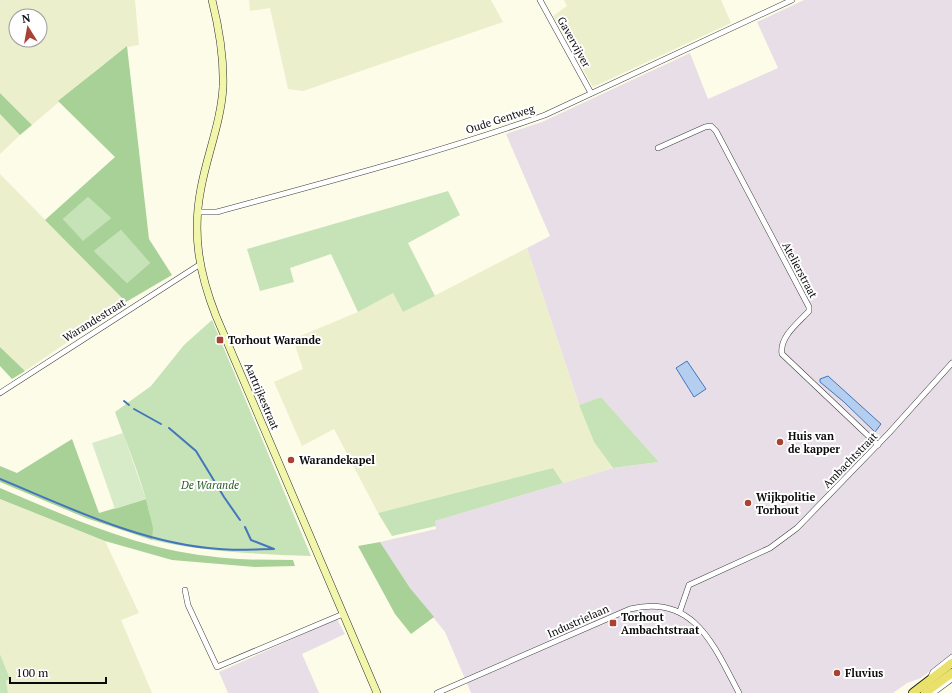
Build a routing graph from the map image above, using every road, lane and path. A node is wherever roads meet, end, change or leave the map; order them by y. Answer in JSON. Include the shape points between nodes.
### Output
{"nodes":[{"id":1,"x":212,"y":0,"type":"edge"},
{"id":2,"x":540,"y":0,"type":"edge"},
{"id":3,"x":792,"y":0,"type":"edge"},
{"id":4,"x":591,"y":93,"type":"junction"},
{"id":5,"x":658,"y":148,"type":"dead end"},
{"id":6,"x":198,"y":212,"type":"junction"},
{"id":7,"x":199,"y":265,"type":"junction"},
{"id":8,"x":952,"y":363,"type":"edge"},
{"id":9,"x":0,"y":393,"type":"edge"},
{"id":10,"x":878,"y":445,"type":"junction"},
{"id":11,"x":185,"y":590,"type":"dead end"},
{"id":12,"x":680,"y":611,"type":"junction"},
{"id":13,"x":342,"y":614,"type":"junction"},
{"id":14,"x":952,"y":657,"type":"edge"},
{"id":15,"x":952,"y":663,"type":"edge"},
{"id":16,"x":952,"y":673,"type":"edge"},
{"id":17,"x":952,"y":679,"type":"edge"},
{"id":18,"x":930,"y":680,"type":"junction"},
{"id":19,"x":377,"y":693,"type":"edge"},
{"id":20,"x":437,"y":693,"type":"edge"},
{"id":21,"x":739,"y":693,"type":"edge"},
{"id":22,"x":913,"y":693,"type":"edge"},
{"id":23,"x":925,"y":693,"type":"edge"},
{"id":24,"x":933,"y":693,"type":"edge"}],
"edges":[{"from":1,"to":6,"type":"street","name":"Aartrijkestraat","via":[[222,51],[223,88]]},
{"from":2,"to":4,"type":"street","name":"Gavervijver"},
{"from":3,"to":4,"type":"street","name":"Oude Gentweg"},
{"from":4,"to":6,"type":"street","name":"Oude Gentweg","via":[[545,115],[502,130],[217,212]]},
{"from":5,"to":10,"type":"street","name":"Atelierstraat","via":[[705,127],[711,126],[716,131],[809,307],[809,311],[785,338],[782,354]]},
{"from":6,"to":7,"type":"street","name":"Aartrijkestraat"},
{"from":7,"to":9,"type":"street","name":"Warandestraat"},
{"from":7,"to":13,"type":"street","name":"Aartrijkestraat","via":[[214,311]]},
{"from":8,"to":10,"type":"street","name":"Ambachtstraat"},
{"from":10,"to":12,"type":"street","name":"Ambachtstraat","via":[[811,516],[785,538],[770,548],[690,585]]},
{"from":11,"to":13,"type":"street","via":[[188,605],[217,667]]},
{"from":12,"to":20,"type":"street","name":"Industrielaan","via":[[657,605],[630,609]]},
{"from":12,"to":21,"type":"street","name":"Industrielaan","via":[[705,633]]},
{"from":13,"to":19,"type":"street","name":"Aartrijkestraat"},
{"from":14,"to":18,"type":"street","via":[[933,672]]},
{"from":15,"to":18,"type":"main road"},
{"from":16,"to":23,"type":"main road"},
{"from":17,"to":24,"type":"street"},
{"from":18,"to":22,"type":"main road"}]}
